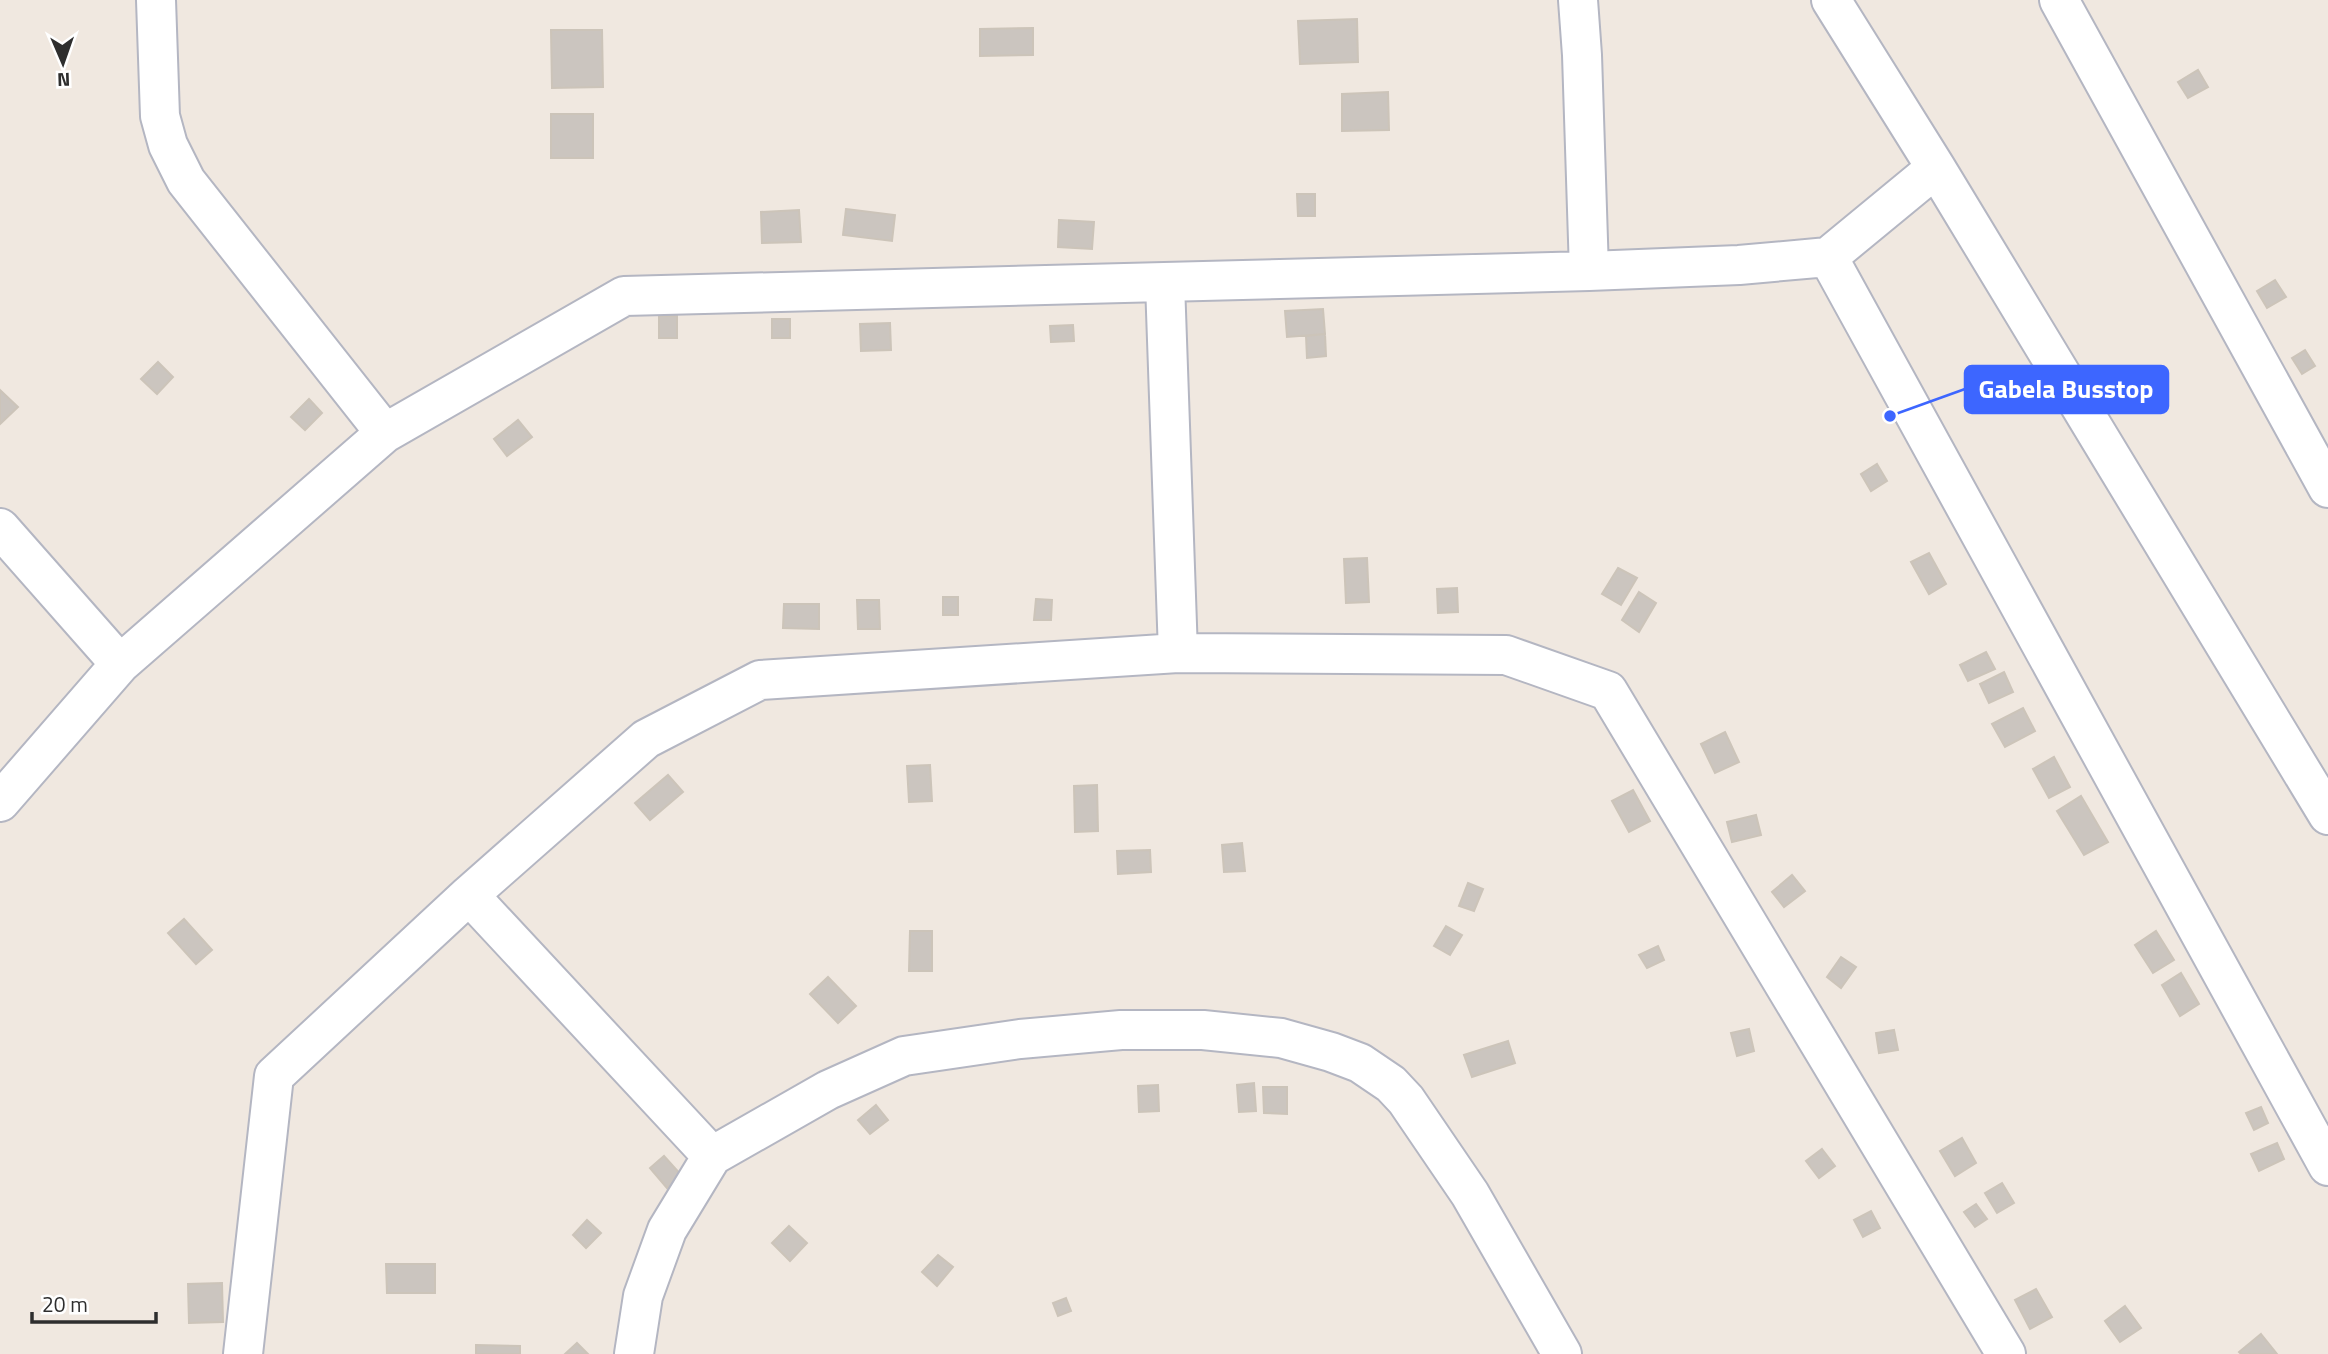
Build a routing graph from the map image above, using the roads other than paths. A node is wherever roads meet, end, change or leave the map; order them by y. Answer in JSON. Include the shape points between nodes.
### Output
{"nodes":[{"id":1,"x":156,"y":0,"type":"edge"},
{"id":2,"x":1578,"y":0,"type":"edge"},
{"id":3,"x":1831,"y":0,"type":"edge"},
{"id":4,"x":2059,"y":0,"type":"edge"},
{"id":5,"x":1937,"y":169,"type":"junction"},
{"id":6,"x":1828,"y":257,"type":"junction"},
{"id":7,"x":1588,"y":271,"type":"junction"},
{"id":8,"x":1165,"y":284,"type":"junction"},
{"id":9,"x":385,"y":433,"type":"junction"},
{"id":10,"x":2328,"y":488,"type":"edge"},
{"id":11,"x":0,"y":528,"type":"edge"},
{"id":12,"x":1178,"y":653,"type":"junction"},
{"id":13,"x":120,"y":664,"type":"junction"},
{"id":14,"x":0,"y":802,"type":"edge"},
{"id":15,"x":2328,"y":815,"type":"edge"},
{"id":16,"x":468,"y":895,"type":"junction"},
{"id":17,"x":712,"y":1156,"type":"junction"},
{"id":18,"x":2328,"y":1166,"type":"edge"},
{"id":19,"x":243,"y":1354,"type":"edge"},
{"id":20,"x":634,"y":1354,"type":"edge"},
{"id":21,"x":1562,"y":1354,"type":"edge"},
{"id":22,"x":2006,"y":1354,"type":"edge"}],
"edges":[{"from":1,"to":9,"type":"street","via":[[160,116],[186,181]]},
{"from":2,"to":7,"type":"street"},
{"from":3,"to":5,"type":"street"},
{"from":4,"to":10,"type":"street"},
{"from":5,"to":6,"type":"street"},
{"from":5,"to":15,"type":"street"},
{"from":6,"to":7,"type":"street"},
{"from":6,"to":18,"type":"street"},
{"from":7,"to":8,"type":"street"},
{"from":8,"to":9,"type":"street","via":[[624,296]]},
{"from":8,"to":12,"type":"street"},
{"from":9,"to":13,"type":"street"},
{"from":11,"to":13,"type":"street"},
{"from":12,"to":16,"type":"street","via":[[760,680],[646,739]]},
{"from":12,"to":22,"type":"street","via":[[1506,656],[1608,691]]},
{"from":13,"to":14,"type":"street"},
{"from":16,"to":17,"type":"street"},
{"from":16,"to":19,"type":"street","via":[[274,1076]]},
{"from":17,"to":20,"type":"street","via":[[667,1230],[643,1296]]},
{"from":17,"to":21,"type":"street","via":[[828,1090],[904,1056],[1020,1038],[1121,1030],[1203,1030],[1281,1038],[1360,1063],[1406,1100],[1470,1194]]}]}
